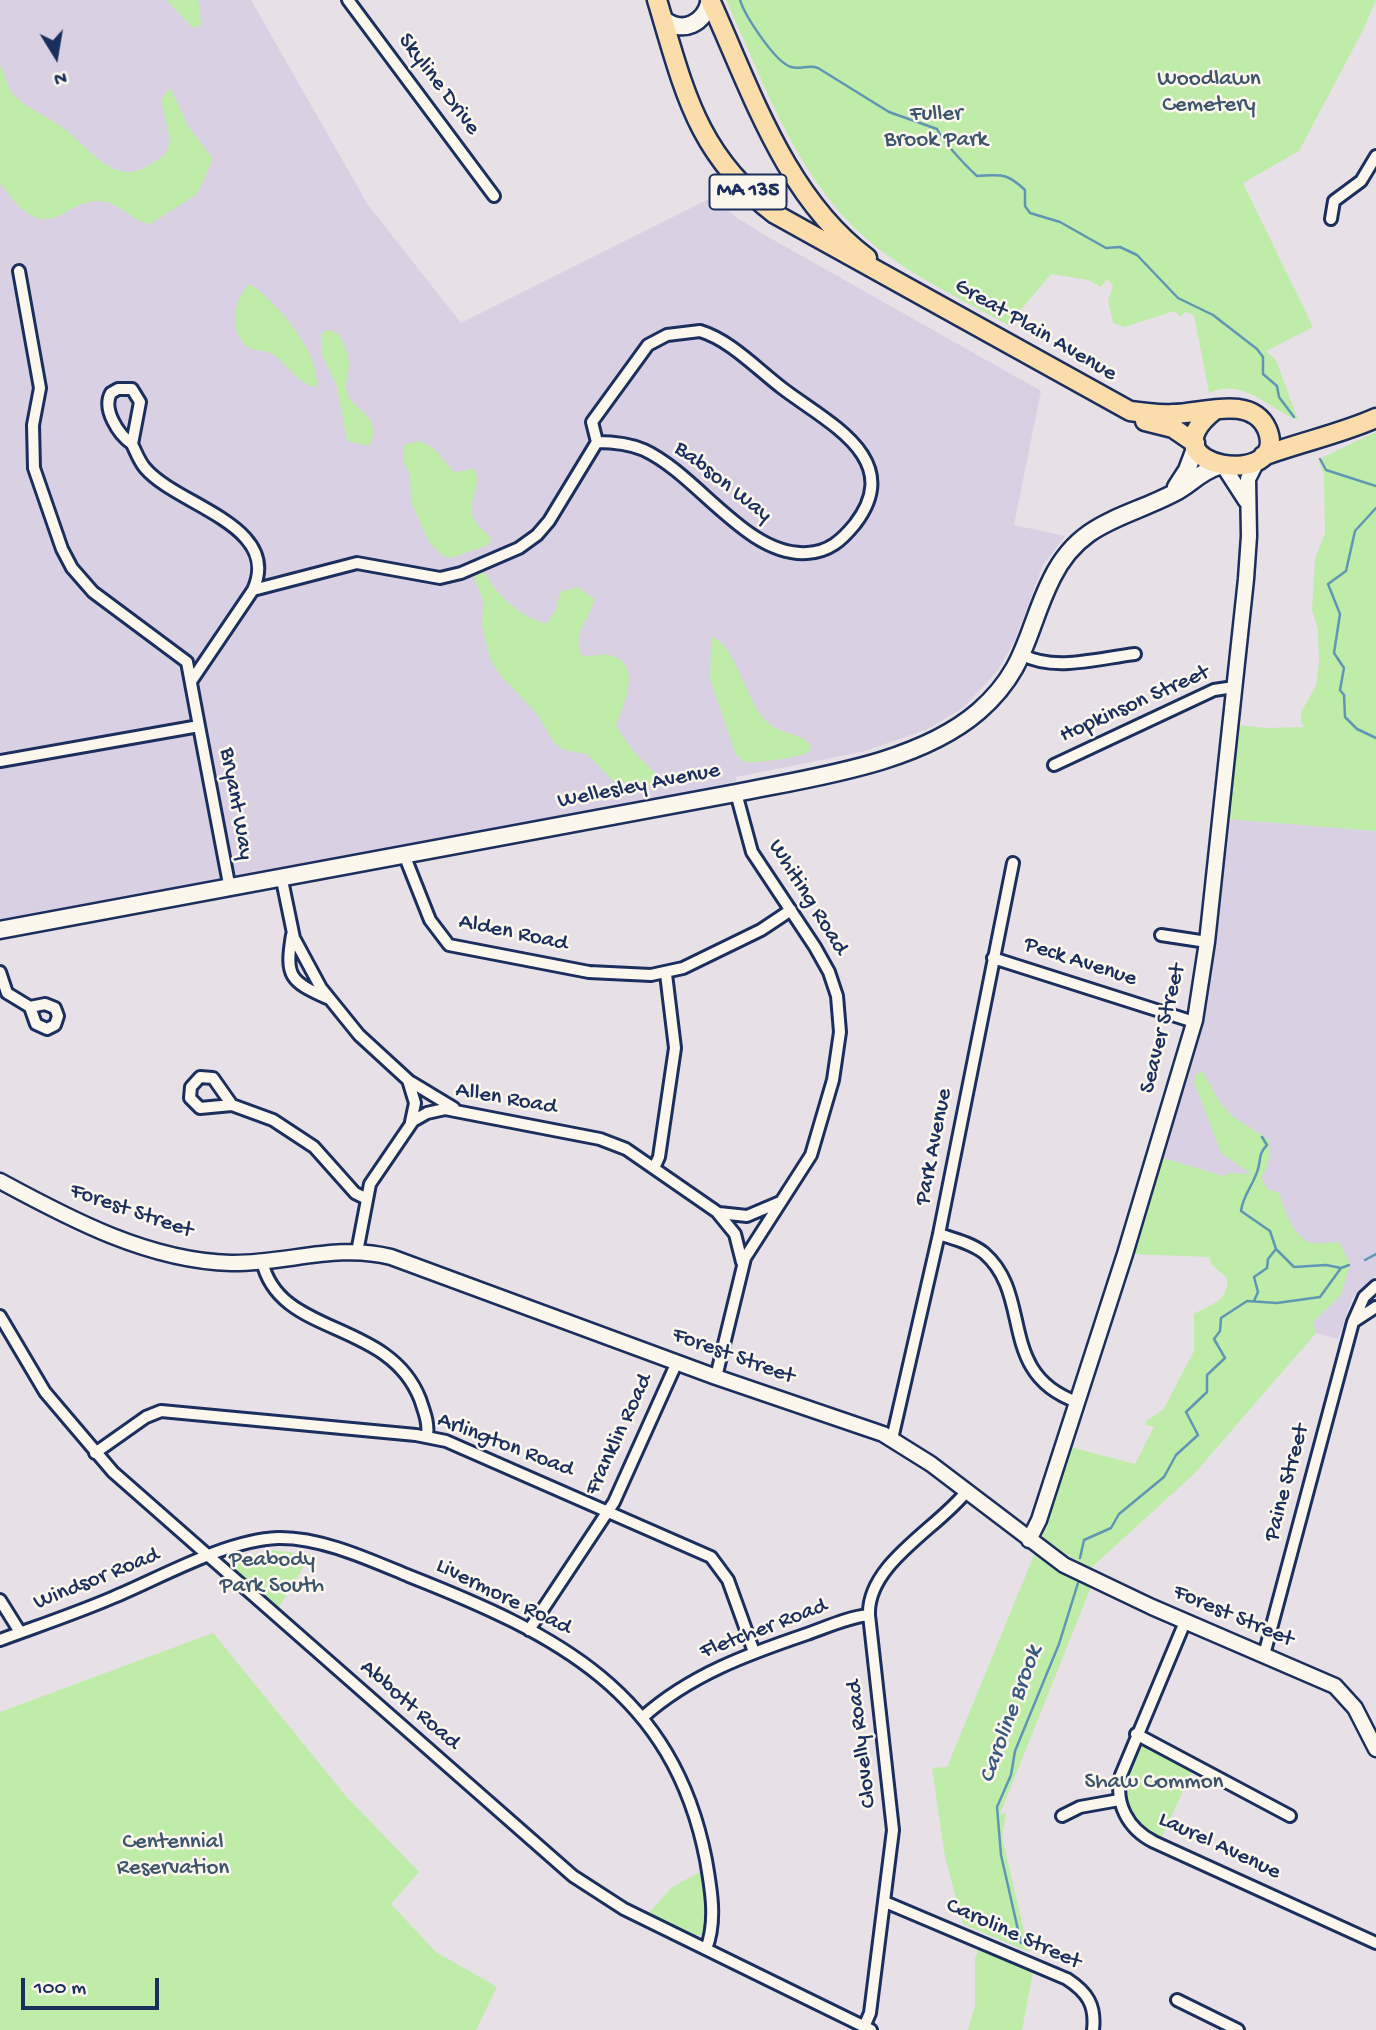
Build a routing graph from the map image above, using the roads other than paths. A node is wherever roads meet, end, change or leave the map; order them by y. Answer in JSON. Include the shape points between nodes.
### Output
{"nodes":[{"id":1,"x":348,"y":0,"type":"edge"},
{"id":2,"x":657,"y":0,"type":"edge"},
{"id":3,"x":710,"y":0,"type":"edge"},
{"id":4,"x":663,"y":19,"type":"junction"},
{"id":5,"x":1376,"y":156,"type":"edge"},
{"id":6,"x":494,"y":196,"type":"dead end"},
{"id":7,"x":1331,"y":219,"type":"dead end"},
{"id":8,"x":19,"y":271,"type":"dead end"},
{"id":9,"x":916,"y":292,"type":"junction"},
{"id":10,"x":1215,"y":410,"type":"junction"},
{"id":11,"x":1130,"y":411,"type":"junction"},
{"id":12,"x":1376,"y":418,"type":"edge"},
{"id":13,"x":1267,"y":429,"type":"junction"},
{"id":14,"x":1315,"y":439,"type":"junction"},
{"id":15,"x":597,"y":442,"type":"junction"},
{"id":16,"x":132,"y":444,"type":"junction"},
{"id":17,"x":1195,"y":444,"type":"junction"},
{"id":18,"x":1260,"y":458,"type":"junction"},
{"id":19,"x":1221,"y":466,"type":"junction"},
{"id":20,"x":1169,"y":496,"type":"junction"},
{"id":21,"x":1249,"y":509,"type":"junction"},
{"id":22,"x":253,"y":590,"type":"junction"},
{"id":23,"x":1135,"y":654,"type":"dead end"},
{"id":24,"x":1023,"y":655,"type":"junction"},
{"id":25,"x":192,"y":680,"type":"junction"},
{"id":26,"x":1234,"y":688,"type":"junction"},
{"id":27,"x":199,"y":726,"type":"junction"},
{"id":28,"x":0,"y":761,"type":"edge"},
{"id":29,"x":1054,"y":765,"type":"dead end"},
{"id":30,"x":736,"y":793,"type":"junction"},
{"id":31,"x":405,"y":857,"type":"junction"},
{"id":32,"x":1013,"y":863,"type":"dead end"},
{"id":33,"x":282,"y":880,"type":"junction"},
{"id":34,"x":230,"y":889,"type":"junction"},
{"id":35,"x":791,"y":910,"type":"junction"},
{"id":36,"x":0,"y":930,"type":"edge"},
{"id":37,"x":292,"y":931,"type":"junction"},
{"id":38,"x":1161,"y":935,"type":"dead end"},
{"id":39,"x":1206,"y":942,"type":"junction"},
{"id":40,"x":993,"y":958,"type":"junction"},
{"id":41,"x":0,"y":972,"type":"edge"},
{"id":42,"x":666,"y":974,"type":"junction"},
{"id":43,"x":327,"y":998,"type":"junction"},
{"id":44,"x":30,"y":1007,"type":"dead end"},
{"id":45,"x":1194,"y":1022,"type":"junction"},
{"id":46,"x":408,"y":1080,"type":"junction"},
{"id":47,"x":232,"y":1105,"type":"dead end"},
{"id":48,"x":461,"y":1111,"type":"junction"},
{"id":49,"x":410,"y":1124,"type":"junction"},
{"id":50,"x":654,"y":1168,"type":"junction"},
{"id":51,"x":0,"y":1181,"type":"edge"},
{"id":52,"x":365,"y":1198,"type":"junction"},
{"id":53,"x":782,"y":1201,"type":"junction"},
{"id":54,"x":717,"y":1212,"type":"junction"},
{"id":55,"x":939,"y":1234,"type":"junction"},
{"id":56,"x":357,"y":1251,"type":"junction"},
{"id":57,"x":262,"y":1261,"type":"junction"},
{"id":58,"x":743,"y":1265,"type":"junction"},
{"id":59,"x":1372,"y":1289,"type":"edge"},
{"id":60,"x":1376,"y":1307,"type":"edge"},
{"id":61,"x":0,"y":1316,"type":"edge"},
{"id":62,"x":1353,"y":1322,"type":"junction"},
{"id":63,"x":0,"y":1324,"type":"edge"},
{"id":64,"x":11,"y":1338,"type":"junction"},
{"id":65,"x":677,"y":1362,"type":"junction"},
{"id":66,"x":716,"y":1377,"type":"junction"},
{"id":67,"x":1077,"y":1402,"type":"junction"},
{"id":68,"x":427,"y":1436,"type":"junction"},
{"id":69,"x":892,"y":1438,"type":"junction"},
{"id":70,"x":94,"y":1453,"type":"junction"},
{"id":71,"x":966,"y":1492,"type":"junction"},
{"id":72,"x":609,"y":1511,"type":"junction"},
{"id":73,"x":1029,"y":1540,"type":"junction"},
{"id":74,"x":208,"y":1557,"type":"junction"},
{"id":75,"x":0,"y":1600,"type":"edge"},
{"id":76,"x":869,"y":1615,"type":"junction"},
{"id":77,"x":1185,"y":1622,"type":"junction"},
{"id":78,"x":529,"y":1630,"type":"junction"},
{"id":79,"x":20,"y":1632,"type":"junction"},
{"id":80,"x":0,"y":1640,"type":"edge"},
{"id":81,"x":754,"y":1652,"type":"junction"},
{"id":82,"x":1264,"y":1655,"type":"junction"},
{"id":83,"x":643,"y":1717,"type":"junction"},
{"id":84,"x":1136,"y":1734,"type":"junction"},
{"id":85,"x":1376,"y":1749,"type":"edge"},
{"id":86,"x":1119,"y":1800,"type":"junction"},
{"id":87,"x":1062,"y":1816,"type":"dead end"},
{"id":88,"x":1290,"y":1816,"type":"dead end"},
{"id":89,"x":885,"y":1902,"type":"junction"},
{"id":90,"x":1376,"y":1943,"type":"edge"},
{"id":91,"x":706,"y":1949,"type":"junction"},
{"id":92,"x":1177,"y":2000,"type":"dead end"},
{"id":93,"x":868,"y":2028,"type":"edge"},
{"id":94,"x":1093,"y":2030,"type":"edge"},
{"id":95,"x":1238,"y":2030,"type":"edge"}],
"edges":[{"from":1,"to":6,"type":"street","name":"Skyline Drive"},
{"from":2,"to":4,"type":"main road","name":"Great Plain Avenue","number":"MA 135"},
{"from":3,"to":4,"type":"main road","via":[[705,14],[694,24],[675,26]]},
{"from":3,"to":9,"type":"main road","name":"Great Plain Avenue","number":"MA 135","via":[[797,181],[847,241]]},
{"from":4,"to":9,"type":"main road","name":"Great Plain Avenue","number":"MA 135","via":[[696,121],[746,191],[797,229]]},
{"from":5,"to":7,"type":"street","via":[[1361,181],[1334,201]]},
{"from":8,"to":25,"type":"street","via":[[40,388],[33,425],[34,468],[62,549],[93,592],[177,652],[190,668]]},
{"from":9,"to":11,"type":"main road","name":"Great Plain Avenue","number":"MA 135"},
{"from":10,"to":11,"type":"main road","name":"Great Plain Avenue","number":"MA 135"},
{"from":10,"to":13,"type":"main road","number":"MA 135","via":[[1250,412]]},
{"from":10,"to":17,"type":"main road","via":[[1200,424]]},
{"from":11,"to":17,"type":"main road","name":"Great Plain Avenue","number":"MA 135","via":[[1150,423],[1173,428]]},
{"from":12,"to":14,"type":"main road","number":"MA 135"},
{"from":13,"to":14,"type":"main road","number":"MA 135","via":[[1290,438]]},
{"from":13,"to":18,"type":"main road","via":[[1268,443]]},
{"from":14,"to":18,"type":"main road","number":"MA 135"},
{"from":15,"to":15,"type":"street","name":"Babson Way","via":[[644,450],[699,488],[751,534],[790,553],[828,549],[843,539],[870,502],[873,486],[851,440],[718,337],[699,331],[667,335],[649,345],[592,422]]},
{"from":15,"to":22,"type":"street","via":[[537,535],[496,558],[440,578],[357,563]]},
{"from":16,"to":16,"type":"street","via":[[140,402],[132,389],[118,388],[107,400],[108,408]]},
{"from":16,"to":22,"type":"street","via":[[146,469],[251,542],[261,566]]},
{"from":17,"to":19,"type":"main road","number":"MA 135","via":[[1200,453]]},
{"from":17,"to":20,"type":"main road","via":[[1187,470]]},
{"from":18,"to":19,"type":"main road","number":"MA 135","via":[[1250,465]]},
{"from":18,"to":21,"type":"street","name":"Seaver Street","via":[[1248,479]]},
{"from":19,"to":20,"type":"main road","name":"Wellesley Avenue","via":[[1202,472]]},
{"from":19,"to":21,"type":"street","name":"Seaver Street","via":[[1240,486]]},
{"from":20,"to":24,"type":"main road","name":"Wellesley Avenue","via":[[1111,518],[1070,550],[1050,581]]},
{"from":21,"to":26,"type":"street","name":"Seaver Street"},
{"from":22,"to":25,"type":"street"},
{"from":23,"to":24,"type":"street","via":[[1060,663]]},
{"from":24,"to":30,"type":"main road","name":"Wellesley Avenue","via":[[988,703],[938,738],[874,761]]},
{"from":25,"to":27,"type":"street","name":"Bryant Way"},
{"from":26,"to":29,"type":"street","name":"Hopkinson Street","via":[[1214,690]]},
{"from":26,"to":39,"type":"street","name":"Seaver Street"},
{"from":27,"to":28,"type":"street"},
{"from":27,"to":34,"type":"street","name":"Bryant Way"},
{"from":30,"to":31,"type":"main road","name":"Wellesley Avenue"},
{"from":30,"to":35,"type":"street","name":"Whiting Road","via":[[749,846]]},
{"from":31,"to":33,"type":"main road","name":"Wellesley Avenue"},
{"from":31,"to":42,"type":"street","name":"Alden Road","via":[[430,920],[449,945],[600,973]]},
{"from":32,"to":40,"type":"street","name":"Park Avenue"},
{"from":33,"to":34,"type":"main road","name":"Wellesley Avenue"},
{"from":33,"to":37,"type":"street"},
{"from":34,"to":36,"type":"main road","name":"Wellesley Avenue"},
{"from":35,"to":42,"type":"street","via":[[761,930]]},
{"from":35,"to":53,"type":"street","name":"Whiting Road","via":[[832,980],[840,1032],[833,1080],[814,1146]]},
{"from":37,"to":43,"type":"street"},
{"from":37,"to":43,"type":"street","via":[[288,957],[292,977],[298,985]]},
{"from":38,"to":39,"type":"street"},
{"from":39,"to":45,"type":"street","name":"Seaver Street"},
{"from":40,"to":45,"type":"street","name":"Peck Avenue"},
{"from":40,"to":55,"type":"street","name":"Park Avenue"},
{"from":41,"to":44,"type":"street","via":[[8,993]]},
{"from":42,"to":50,"type":"street","via":[[675,1048]]},
{"from":43,"to":46,"type":"street"},
{"from":45,"to":67,"type":"street","name":"Seaver Street"},
{"from":46,"to":48,"type":"street"},
{"from":46,"to":49,"type":"street","via":[[415,1103]]},
{"from":47,"to":52,"type":"street","via":[[300,1136]]},
{"from":48,"to":49,"type":"street","name":"Allen Road","via":[[432,1112]]},
{"from":48,"to":50,"type":"street","name":"Allen Road","via":[[600,1139]]},
{"from":49,"to":52,"type":"street"},
{"from":50,"to":54,"type":"street","name":"Allen Road"},
{"from":51,"to":57,"type":"street","name":"Forest Street","via":[[87,1225],[152,1248],[220,1262]]},
{"from":52,"to":56,"type":"street"},
{"from":53,"to":54,"type":"street","via":[[747,1216]]},
{"from":53,"to":58,"type":"street","name":"Whiting Road"},
{"from":54,"to":58,"type":"street","name":"Allen Road","via":[[735,1234]]},
{"from":55,"to":67,"type":"street","via":[[971,1245],[993,1263],[1009,1296],[1028,1364],[1050,1388]]},
{"from":55,"to":69,"type":"street","name":"Park Avenue"},
{"from":56,"to":57,"type":"street","name":"Forest Street"},
{"from":56,"to":65,"type":"street","name":"Forest Street","via":[[399,1260]]},
{"from":57,"to":68,"type":"street","via":[[272,1286],[290,1304],[373,1346],[400,1365],[418,1395]]},
{"from":58,"to":66,"type":"street","name":"Whiting Road"},
{"from":59,"to":62,"type":"street","name":"Paine Street"},
{"from":60,"to":62,"type":"street"},
{"from":61,"to":64,"type":"street","name":"Abbott Road"},
{"from":62,"to":82,"type":"street","name":"Paine Street"},
{"from":63,"to":64,"type":"street"},
{"from":64,"to":70,"type":"street","name":"Abbott Road","via":[[45,1392]]},
{"from":65,"to":66,"type":"street","name":"Forest Street"},
{"from":65,"to":72,"type":"street","name":"Franklin Road"},
{"from":66,"to":69,"type":"street","name":"Forest Street"},
{"from":67,"to":73,"type":"street","name":"Seaver Street"},
{"from":68,"to":70,"type":"street","name":"Arlington Road","via":[[161,1411]]},
{"from":68,"to":72,"type":"street","name":"Arlington Road"},
{"from":69,"to":71,"type":"street","name":"Forest Street"},
{"from":70,"to":74,"type":"street","name":"Abbott Road"},
{"from":71,"to":73,"type":"street","name":"Forest Street"},
{"from":71,"to":76,"type":"street","name":"Clovelly Road","via":[[885,1573],[872,1593]]},
{"from":72,"to":78,"type":"street","name":"Franklin Road"},
{"from":72,"to":81,"type":"street","name":"Arlington Road","via":[[716,1561],[732,1588]]},
{"from":73,"to":77,"type":"street","name":"Forest Street","via":[[1073,1569]]},
{"from":74,"to":78,"type":"street","name":"Livermore Road","via":[[264,1539],[306,1542],[380,1564]]},
{"from":74,"to":79,"type":"street","name":"Windsor Road"},
{"from":74,"to":91,"type":"street","name":"Abbott Road","via":[[573,1876],[624,1909]]},
{"from":75,"to":79,"type":"street"},
{"from":76,"to":81,"type":"street","name":"Fletcher Road"},
{"from":76,"to":89,"type":"street","name":"Clovelly Road","via":[[892,1814]]},
{"from":77,"to":82,"type":"street","name":"Forest Street"},
{"from":77,"to":84,"type":"street"},
{"from":78,"to":83,"type":"street","name":"Livermore Road","via":[[594,1671]]},
{"from":79,"to":80,"type":"street","name":"Windsor Road"},
{"from":81,"to":83,"type":"street","name":"Fletcher Road","via":[[691,1682]]},
{"from":82,"to":85,"type":"street","name":"Forest Street","via":[[1340,1689]]},
{"from":83,"to":91,"type":"street","name":"Livermore Road","via":[[669,1754],[695,1815],[712,1908]]},
{"from":84,"to":86,"type":"street","via":[[1121,1775]]},
{"from":84,"to":88,"type":"street"},
{"from":86,"to":87,"type":"street","via":[[1080,1807]]},
{"from":86,"to":90,"type":"street","name":"Laurel Avenue","via":[[1131,1825],[1148,1839]]},
{"from":89,"to":93,"type":"street","name":"Clovelly Road"},
{"from":89,"to":94,"type":"street","name":"Caroline Street","via":[[1067,1979],[1092,2003]]},
{"from":91,"to":93,"type":"street","name":"Abbott Road"},
{"from":92,"to":95,"type":"street"}]}
